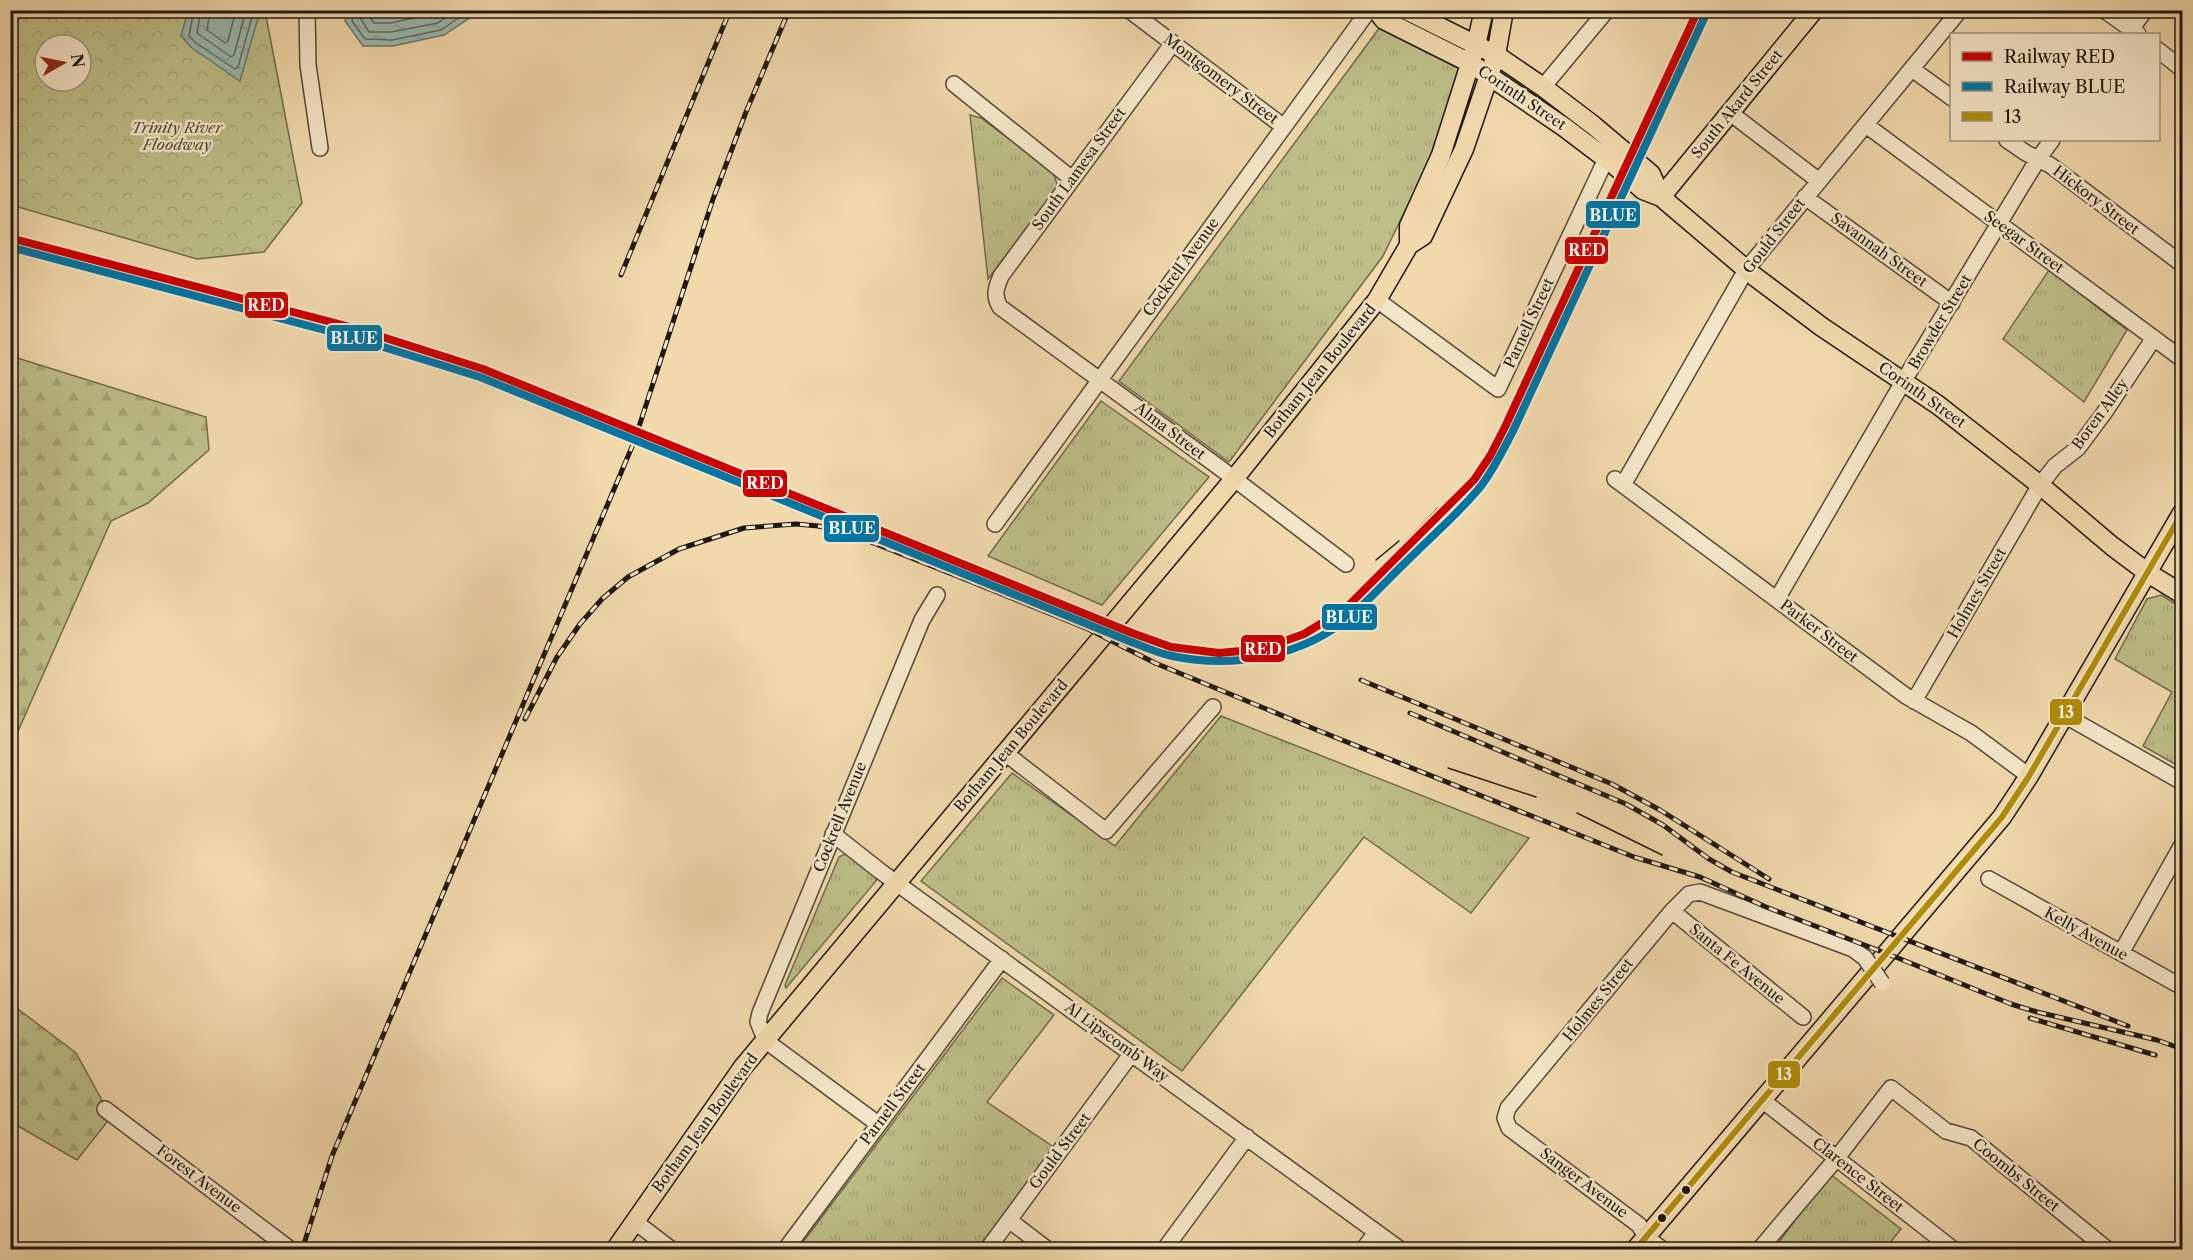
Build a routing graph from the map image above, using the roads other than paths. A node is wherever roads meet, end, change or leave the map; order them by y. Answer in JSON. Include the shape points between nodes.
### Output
{"nodes":[{"id":1,"x":306,"y":10,"type":"edge"},
{"id":2,"x":1129,"y":10,"type":"edge"},
{"id":3,"x":1369,"y":10,"type":"edge"},
{"id":4,"x":1376,"y":10,"type":"edge"},
{"id":5,"x":1406,"y":10,"type":"edge"},
{"id":6,"x":1484,"y":10,"type":"edge"},
{"id":7,"x":1504,"y":10,"type":"edge"},
{"id":8,"x":1607,"y":10,"type":"edge"},
{"id":9,"x":1814,"y":10,"type":"edge"},
{"id":10,"x":1960,"y":10,"type":"edge"},
{"id":11,"x":2104,"y":10,"type":"edge"},
{"id":12,"x":2145,"y":10,"type":"edge"},
{"id":13,"x":2132,"y":33,"type":"edge"},
{"id":14,"x":1173,"y":43,"type":"junction"},
{"id":15,"x":1476,"y":45,"type":"junction"},
{"id":16,"x":2160,"y":52,"type":"edge"},
{"id":17,"x":1496,"y":55,"type":"junction"},
{"id":18,"x":1470,"y":63,"type":"junction"},
{"id":19,"x":1912,"y":69,"type":"junction"},
{"id":20,"x":2182,"y":69,"type":"edge"},
{"id":21,"x":1489,"y":75,"type":"junction"},
{"id":22,"x":954,"y":84,"type":"dead end"},
{"id":23,"x":1543,"y":87,"type":"junction"},
{"id":24,"x":1950,"y":97,"type":"edge"},
{"id":25,"x":1729,"y":112,"type":"junction"},
{"id":26,"x":1866,"y":126,"type":"junction"},
{"id":27,"x":1284,"y":127,"type":"junction"},
{"id":28,"x":2008,"y":141,"type":"edge"},
{"id":29,"x":2051,"y":141,"type":"edge"},
{"id":30,"x":320,"y":148,"type":"dead end"},
{"id":31,"x":1606,"y":159,"type":"junction"},
{"id":32,"x":2038,"y":159,"type":"junction"},
{"id":33,"x":1072,"y":178,"type":"junction"},
{"id":34,"x":1819,"y":181,"type":"junction"},
{"id":35,"x":1805,"y":196,"type":"junction"},
{"id":36,"x":1660,"y":197,"type":"junction"},
{"id":37,"x":1999,"y":223,"type":"junction"},
{"id":38,"x":1410,"y":245,"type":"junction"},
{"id":39,"x":2182,"y":264,"type":"edge"},
{"id":40,"x":1746,"y":270,"type":"junction"},
{"id":41,"x":996,"y":299,"type":"joint"},
{"id":42,"x":1377,"y":300,"type":"junction"},
{"id":43,"x":1952,"y":303,"type":"junction"},
{"id":44,"x":2154,"y":338,"type":"junction"},
{"id":45,"x":2182,"y":359,"type":"edge"},
{"id":46,"x":1099,"y":379,"type":"junction"},
{"id":47,"x":1903,"y":382,"type":"junction"},
{"id":48,"x":1234,"y":479,"type":"junction"},
{"id":49,"x":1619,"y":482,"type":"joint"},
{"id":50,"x":2040,"y":485,"type":"junction"},
{"id":51,"x":2182,"y":513,"type":"edge"},
{"id":52,"x":995,"y":524,"type":"dead end"},
{"id":53,"x":1346,"y":564,"type":"dead end"},
{"id":54,"x":2148,"y":573,"type":"junction"},
{"id":55,"x":2182,"y":594,"type":"edge"},
{"id":56,"x":937,"y":595,"type":"dead end"},
{"id":57,"x":1777,"y":599,"type":"junction"},
{"id":58,"x":1914,"y":700,"type":"junction"},
{"id":59,"x":1213,"y":707,"type":"dead end"},
{"id":60,"x":2064,"y":715,"type":"junction"},
{"id":61,"x":1005,"y":753,"type":"junction"},
{"id":62,"x":2029,"y":776,"type":"junction"},
{"id":63,"x":2182,"y":782,"type":"edge"},
{"id":64,"x":833,"y":834,"type":"junction"},
{"id":65,"x":2182,"y":845,"type":"edge"},
{"id":66,"x":1989,"y":879,"type":"dead end"},
{"id":67,"x":897,"y":882,"type":"junction"},
{"id":68,"x":1671,"y":911,"type":"junction"},
{"id":69,"x":2121,"y":953,"type":"junction"},
{"id":70,"x":1002,"y":959,"type":"junction"},
{"id":71,"x":1882,"y":983,"type":"dead end"},
{"id":72,"x":2182,"y":987,"type":"edge"},
{"id":73,"x":1803,"y":1017,"type":"dead end"},
{"id":74,"x":766,"y":1041,"type":"junction"},
{"id":75,"x":1132,"y":1053,"type":"junction"},
{"id":76,"x":1762,"y":1100,"type":"junction"},
{"id":77,"x":105,"y":1109,"type":"dead end"},
{"id":78,"x":1505,"y":1118,"type":"joint"},
{"id":79,"x":878,"y":1124,"type":"junction"},
{"id":80,"x":1247,"y":1137,"type":"junction"},
{"id":81,"x":1836,"y":1159,"type":"junction"},
{"id":82,"x":1009,"y":1220,"type":"junction"},
{"id":83,"x":634,"y":1221,"type":"junction"},
{"id":84,"x":1376,"y":1232,"type":"junction"},
{"id":85,"x":1641,"y":1243,"type":"edge"},
{"id":86,"x":291,"y":1250,"type":"edge"},
{"id":87,"x":615,"y":1250,"type":"edge"},
{"id":88,"x":672,"y":1250,"type":"edge"},
{"id":89,"x":784,"y":1250,"type":"edge"},
{"id":90,"x":987,"y":1250,"type":"edge"},
{"id":91,"x":1048,"y":1250,"type":"edge"},
{"id":92,"x":1164,"y":1250,"type":"edge"},
{"id":93,"x":1363,"y":1250,"type":"edge"},
{"id":94,"x":1401,"y":1250,"type":"edge"},
{"id":95,"x":1663,"y":1250,"type":"edge"},
{"id":96,"x":1759,"y":1250,"type":"edge"},
{"id":97,"x":1954,"y":1250,"type":"edge"},
{"id":98,"x":2108,"y":1250,"type":"edge"}],
"edges":[{"from":1,"to":30,"type":"street","via":[[308,65]]},
{"from":2,"to":14,"type":"street","name":"Montgomery Street"},
{"from":3,"to":27,"type":"street","name":"Cockrell Avenue"},
{"from":4,"to":18,"type":"main road","name":"Corinth Street","via":[[1384,20]]},
{"from":5,"to":15,"type":"main road","name":"Corinth Street"},
{"from":6,"to":15,"type":"main road","name":"Botham Jean Boulevard"},
{"from":7,"to":17,"type":"main road","name":"Botham Jean Boulevard"},
{"from":8,"to":23,"type":"street"},
{"from":9,"to":25,"type":"main road","name":"South Akard Street"},
{"from":10,"to":19,"type":"street","name":"Gould Street"},
{"from":11,"to":13,"type":"street"},
{"from":12,"to":13,"type":"street"},
{"from":14,"to":27,"type":"street","name":"Montgomery Street"},
{"from":14,"to":33,"type":"street","name":"South Lamesa Street"},
{"from":15,"to":17,"type":"main road","name":"Corinth Street"},
{"from":15,"to":18,"type":"main road","name":"Botham Jean Boulevard"},
{"from":16,"to":20,"type":"street"},
{"from":17,"to":21,"type":"main road","name":"Botham Jean Boulevard"},
{"from":17,"to":23,"type":"main road","name":"Corinth Street"},
{"from":18,"to":21,"type":"main road","name":"Corinth Street"},
{"from":18,"to":38,"type":"main road","name":"Botham Jean Boulevard","via":[[1441,155],[1408,226]]},
{"from":19,"to":24,"type":"street"},
{"from":19,"to":26,"type":"street","name":"Gould Street"},
{"from":21,"to":31,"type":"main road","name":"Corinth Street"},
{"from":21,"to":38,"type":"main road","name":"Botham Jean Boulevard","via":[[1446,191],[1423,236]]},
{"from":22,"to":33,"type":"street"},
{"from":23,"to":36,"type":"main road","name":"Corinth Street","via":[[1652,174]]},
{"from":25,"to":34,"type":"street"},
{"from":25,"to":36,"type":"main road","name":"South Akard Street"},
{"from":26,"to":34,"type":"street","name":"Gould Street"},
{"from":26,"to":37,"type":"street","name":"Seegar Street"},
{"from":27,"to":46,"type":"street","name":"Cockrell Avenue"},
{"from":28,"to":32,"type":"street","name":"Hickory Street"},
{"from":29,"to":32,"type":"street","name":"Browder Street"},
{"from":31,"to":36,"type":"main road","name":"Corinth Street","via":[[1643,190]]},
{"from":31,"to":42,"type":"street","name":"Parnell Street","via":[[1498,389]]},
{"from":32,"to":37,"type":"street","name":"Browder Street"},
{"from":32,"to":39,"type":"street","name":"Hickory Street"},
{"from":33,"to":41,"type":"street","name":"South Lamesa Street","via":[[1001,276]]},
{"from":34,"to":35,"type":"street","name":"Gould Street"},
{"from":35,"to":40,"type":"street","name":"Gould Street"},
{"from":35,"to":43,"type":"street","name":"Savannah Street"},
{"from":36,"to":40,"type":"main road","name":"Corinth Street"},
{"from":37,"to":43,"type":"street","name":"Browder Street"},
{"from":37,"to":44,"type":"street","name":"Seegar Street"},
{"from":38,"to":42,"type":"main road","name":"Botham Jean Boulevard"},
{"from":40,"to":47,"type":"main road","name":"Corinth Street"},
{"from":40,"to":49,"type":"street","name":"Gould Street"},
{"from":41,"to":46,"type":"street","name":"Alma Street","via":[[1000,307]]},
{"from":42,"to":48,"type":"main road","name":"Botham Jean Boulevard"},
{"from":43,"to":47,"type":"street","name":"Browder Street"},
{"from":44,"to":45,"type":"street","name":"Seegar Street"},
{"from":44,"to":50,"type":"street","name":"Boren Alley","via":[[2078,448],[2055,466]]},
{"from":46,"to":48,"type":"street","name":"Alma Street"},
{"from":46,"to":52,"type":"street","name":"Cockrell Avenue"},
{"from":47,"to":50,"type":"main road","name":"Corinth Street","via":[[1975,432]]},
{"from":47,"to":57,"type":"street","name":"Browder Street"},
{"from":48,"to":53,"type":"street","name":"Alma Street"},
{"from":48,"to":61,"type":"main road","name":"Botham Jean Boulevard"},
{"from":49,"to":57,"type":"street","name":"Parker Street"},
{"from":50,"to":54,"type":"main road","name":"Corinth Street"},
{"from":50,"to":58,"type":"street","name":"Holmes Street"},
{"from":51,"to":54,"type":"main road"},
{"from":54,"to":55,"type":"main road","name":"Corinth Street"},
{"from":54,"to":60,"type":"main road"},
{"from":56,"to":64,"type":"street","name":"Cockrell Avenue","via":[[922,620]]},
{"from":57,"to":58,"type":"street","name":"Parker Street"},
{"from":58,"to":62,"type":"street","name":"Parker Street","via":[[1953,722]]},
{"from":59,"to":61,"type":"street","via":[[1106,831]]},
{"from":60,"to":62,"type":"main road"},
{"from":60,"to":63,"type":"street"},
{"from":61,"to":67,"type":"main road","name":"Botham Jean Boulevard"},
{"from":62,"to":76,"type":"main road","via":[[2002,817]]},
{"from":64,"to":67,"type":"street","name":"Al Lipscomb Way"},
{"from":64,"to":74,"type":"street","name":"Cockrell Avenue","via":[[760,1013],[758,1022]]},
{"from":65,"to":69,"type":"street"},
{"from":66,"to":69,"type":"street","name":"Kelly Avenue"},
{"from":67,"to":70,"type":"street","name":"Al Lipscomb Way"},
{"from":67,"to":74,"type":"main road","name":"Botham Jean Boulevard"},
{"from":68,"to":71,"type":"street","name":"Holmes Street","bridge":true,"via":[[1689,894],[1700,892],[1853,949],[1865,958]]},
{"from":68,"to":73,"type":"street","name":"Santa Fe Avenue"},
{"from":68,"to":78,"type":"street","name":"Holmes Street","via":[[1508,1108]]},
{"from":69,"to":72,"type":"street","name":"Kelly Avenue"},
{"from":70,"to":75,"type":"street","name":"Al Lipscomb Way"},
{"from":70,"to":79,"type":"street","name":"Parnell Street"},
{"from":74,"to":79,"type":"street"},
{"from":74,"to":83,"type":"main road","name":"Botham Jean Boulevard"},
{"from":75,"to":80,"type":"street","name":"Al Lipscomb Way"},
{"from":75,"to":82,"type":"street","name":"Gould Street"},
{"from":76,"to":81,"type":"street","name":"Clarence Street"},
{"from":76,"to":85,"type":"main road"},
{"from":77,"to":86,"type":"street","name":"Forest Avenue"},
{"from":78,"to":85,"type":"street","name":"Sanger Avenue","via":[[1509,1128],[1639,1225]]},
{"from":79,"to":89,"type":"street","name":"Parnell Street"},
{"from":80,"to":84,"type":"street","name":"Al Lipscomb Way"},
{"from":80,"to":92,"type":"street"},
{"from":81,"to":96,"type":"street"},
{"from":81,"to":97,"type":"street","name":"Clarence Street"},
{"from":81,"to":98,"type":"street","name":"Coombs Street","via":[[1891,1088],[1946,1131],[1971,1138]]},
{"from":82,"to":90,"type":"street","name":"Gould Street"},
{"from":82,"to":91,"type":"street"},
{"from":83,"to":87,"type":"main road","name":"Botham Jean Boulevard"},
{"from":83,"to":88,"type":"street"},
{"from":84,"to":93,"type":"street"},
{"from":84,"to":94,"type":"street","name":"Al Lipscomb Way"},
{"from":85,"to":95,"type":"street","name":"Sanger Avenue"}]}
